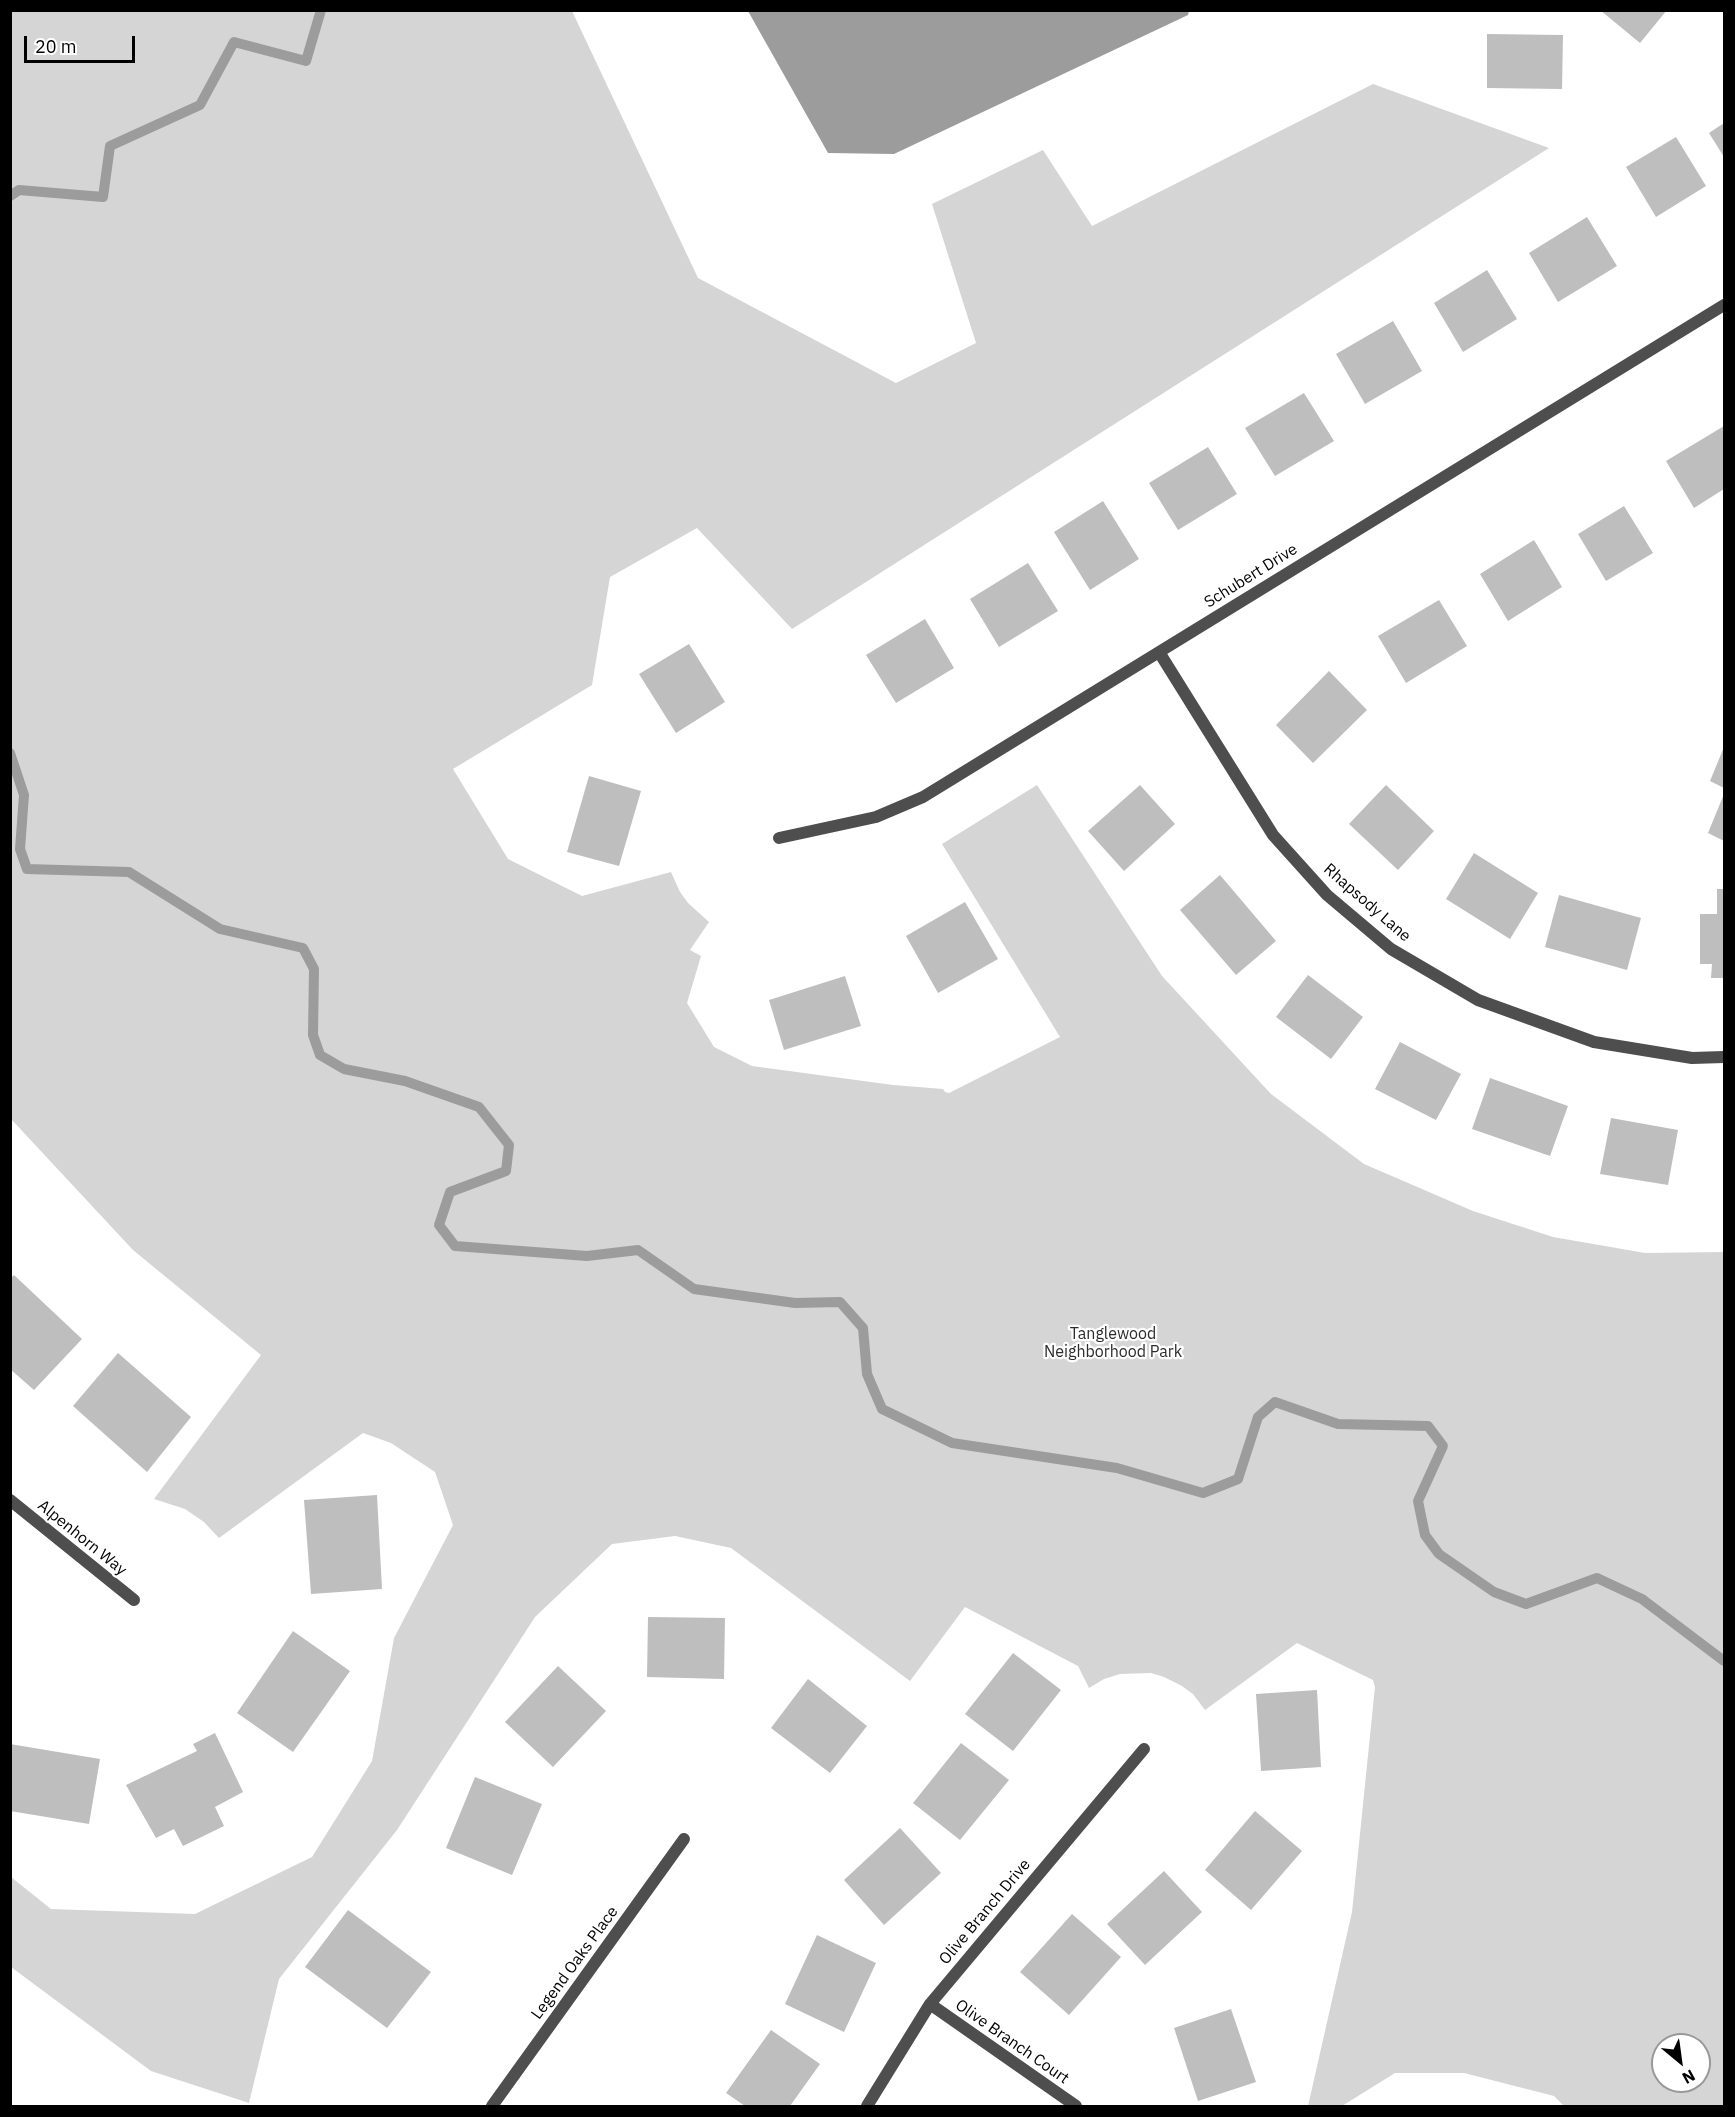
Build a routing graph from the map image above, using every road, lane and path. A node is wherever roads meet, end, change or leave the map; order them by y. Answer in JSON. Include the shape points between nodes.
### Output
{"nodes":[{"id":1,"x":1725,"y":305,"type":"edge"},
{"id":2,"x":1159,"y":652,"type":"junction"},
{"id":3,"x":779,"y":837,"type":"dead end"},
{"id":4,"x":1725,"y":1057,"type":"edge"},
{"id":5,"x":10,"y":1500,"type":"edge"},
{"id":6,"x":134,"y":1600,"type":"dead end"},
{"id":7,"x":1144,"y":1749,"type":"dead end"},
{"id":8,"x":684,"y":1839,"type":"dead end"},
{"id":9,"x":930,"y":2004,"type":"junction"},
{"id":10,"x":492,"y":2106,"type":"edge"},
{"id":11,"x":867,"y":2106,"type":"edge"},
{"id":12,"x":1076,"y":2106,"type":"edge"}],
"edges":[{"from":1,"to":2,"type":"street","name":"Schubert Drive"},
{"from":2,"to":3,"type":"street","name":"Schubert Drive","via":[[923,797],[876,817]]},
{"from":2,"to":4,"type":"street","name":"Rhapsody Lane","via":[[1273,835],[1327,895],[1391,949],[1478,1000],[1594,1042],[1692,1058]]},
{"from":5,"to":6,"type":"street","name":"Alpenhorn Way"},
{"from":7,"to":9,"type":"street","name":"Olive Branch Drive"},
{"from":8,"to":10,"type":"street","name":"Legend Oaks Place"},
{"from":9,"to":11,"type":"street","name":"Olive Branch Drive"},
{"from":9,"to":12,"type":"street","name":"Olive Branch Court"}]}
